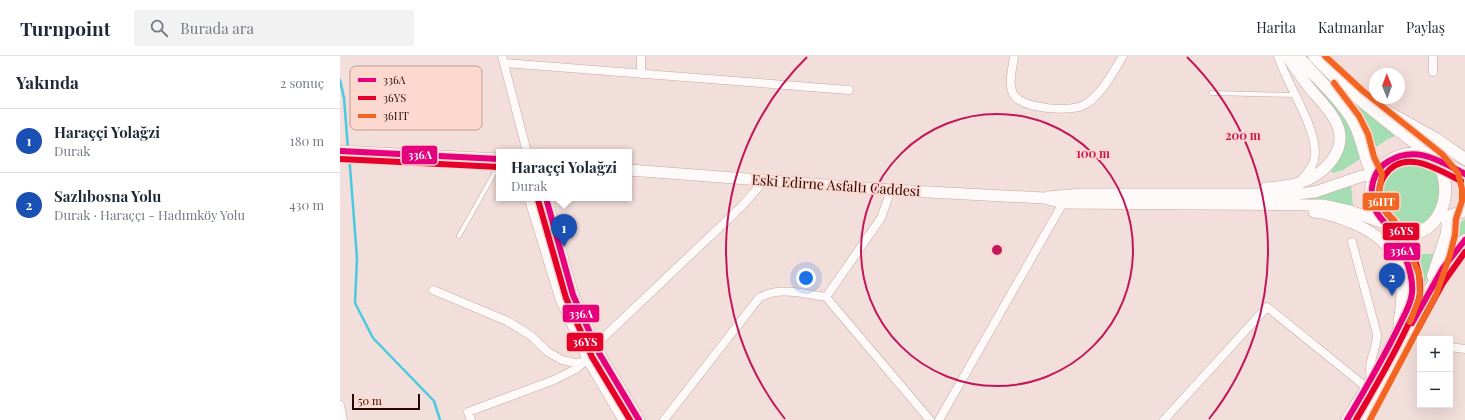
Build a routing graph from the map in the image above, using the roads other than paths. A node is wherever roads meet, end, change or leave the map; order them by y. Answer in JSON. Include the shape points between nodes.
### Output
{"nodes":[{"id":1,"x":641,"y":56,"type":"edge"},
{"id":2,"x":1014,"y":56,"type":"edge"},
{"id":3,"x":1123,"y":56,"type":"edge"},
{"id":4,"x":1278,"y":56,"type":"edge"},
{"id":5,"x":1287,"y":56,"type":"edge"},
{"id":6,"x":1298,"y":56,"type":"edge"},
{"id":7,"x":1314,"y":56,"type":"edge"},
{"id":8,"x":1433,"y":56,"type":"edge"},
{"id":9,"x":503,"y":59,"type":"edge"},
{"id":10,"x":1433,"y":72,"type":"dead end"},
{"id":11,"x":641,"y":74,"type":"junction"},
{"id":12,"x":849,"y":90,"type":"dead end"},
{"id":13,"x":1211,"y":93,"type":"dead end"},
{"id":14,"x":1295,"y":95,"type":"junction"},
{"id":15,"x":1358,"y":97,"type":"junction"},
{"id":16,"x":526,"y":149,"type":"edge"},
{"id":17,"x":340,"y":151,"type":"edge"},
{"id":18,"x":496,"y":159,"type":"edge"},
{"id":19,"x":1465,"y":159,"type":"edge"},
{"id":20,"x":1437,"y":160,"type":"junction"},
{"id":21,"x":496,"y":170,"type":"edge"},
{"id":22,"x":632,"y":170,"type":"edge"},
{"id":23,"x":1465,"y":174,"type":"edge"},
{"id":24,"x":1374,"y":176,"type":"junction"},
{"id":25,"x":764,"y":181,"type":"junction"},
{"id":26,"x":1299,"y":183,"type":"junction"},
{"id":27,"x":891,"y":190,"type":"junction"},
{"id":28,"x":1230,"y":194,"type":"junction"},
{"id":29,"x":1044,"y":198,"type":"junction"},
{"id":30,"x":531,"y":201,"type":"edge"},
{"id":31,"x":547,"y":201,"type":"edge"},
{"id":32,"x":1063,"y":203,"type":"junction"},
{"id":33,"x":1238,"y":205,"type":"junction"},
{"id":34,"x":1465,"y":210,"type":"edge"},
{"id":35,"x":1448,"y":217,"type":"junction"},
{"id":36,"x":1387,"y":224,"type":"junction"},
{"id":37,"x":459,"y":236,"type":"dead end"},
{"id":38,"x":1465,"y":240,"type":"edge"},
{"id":39,"x":1352,"y":242,"type":"dead end"},
{"id":40,"x":433,"y":290,"type":"dead end"},
{"id":41,"x":1428,"y":292,"type":"junction"},
{"id":42,"x":826,"y":297,"type":"junction"},
{"id":43,"x":1397,"y":332,"type":"junction"},
{"id":44,"x":596,"y":345,"type":"junction"},
{"id":45,"x":1453,"y":347,"type":"edge"},
{"id":46,"x":1465,"y":349,"type":"edge"},
{"id":47,"x":585,"y":358,"type":"junction"},
{"id":48,"x":1369,"y":383,"type":"junction"},
{"id":49,"x":340,"y":405,"type":"edge"},
{"id":50,"x":343,"y":420,"type":"edge"},
{"id":51,"x":470,"y":420,"type":"edge"},
{"id":52,"x":624,"y":420,"type":"edge"},
{"id":53,"x":639,"y":420,"type":"edge"},
{"id":54,"x":664,"y":420,"type":"edge"},
{"id":55,"x":930,"y":420,"type":"edge"},
{"id":56,"x":939,"y":420,"type":"edge"},
{"id":57,"x":1164,"y":420,"type":"edge"},
{"id":58,"x":1347,"y":420,"type":"edge"},
{"id":59,"x":1361,"y":420,"type":"edge"}],
"edges":[{"from":1,"to":11,"type":"street"},
{"from":2,"to":3,"type":"street","via":[[1010,85],[1015,98],[1036,106],[1068,109],[1086,105],[1099,92]]},
{"from":4,"to":14,"type":"street"},
{"from":5,"to":26,"type":"main road","via":[[1336,120],[1340,138],[1337,154],[1331,162],[1314,176]]},
{"from":6,"to":24,"type":"main road","via":[[1328,88],[1352,120]]},
{"from":7,"to":15,"type":"main road"},
{"from":8,"to":10,"type":"street"},
{"from":9,"to":11,"type":"street"},
{"from":9,"to":16,"type":"street"},
{"from":11,"to":12,"type":"street"},
{"from":13,"to":14,"type":"lane"},
{"from":14,"to":26,"type":"street","via":[[1314,138],[1315,149],[1314,162]]},
{"from":15,"to":19,"type":"main road","via":[[1376,104]]},
{"from":15,"to":20,"type":"main road"},
{"from":17,"to":18,"type":"main road"},
{"from":20,"to":23,"type":"main road"},
{"from":20,"to":24,"type":"main road","via":[[1429,155],[1397,156],[1380,168]]},
{"from":20,"to":35,"type":"main road","via":[[1453,183],[1454,200]]},
{"from":21,"to":37,"type":"lane"},
{"from":22,"to":25,"type":"main road","name":"Eski Edirne Asfaltı Caddesi"},
{"from":24,"to":28,"type":"main road","via":[[1362,176],[1315,192]]},
{"from":24,"to":36,"type":"main road","via":[[1372,199],[1378,215]]},
{"from":25,"to":27,"type":"main road","name":"Eski Edirne Asfaltı Caddesi"},
{"from":25,"to":44,"type":"street","via":[[742,206]]},
{"from":26,"to":28,"type":"main road"},
{"from":27,"to":29,"type":"main road","name":"Eski Edirne Asfaltı Caddesi"},
{"from":27,"to":42,"type":"street","via":[[881,218]]},
{"from":28,"to":29,"type":"main road","via":[[1081,194]]},
{"from":29,"to":32,"type":"main road"},
{"from":30,"to":47,"type":"main road","via":[[561,299]]},
{"from":31,"to":44,"type":"main road","via":[[573,295]]},
{"from":32,"to":33,"type":"main road"},
{"from":32,"to":56,"type":"street"},
{"from":33,"to":36,"type":"main road","via":[[1322,205],[1350,211]]},
{"from":33,"to":43,"type":"main road","via":[[1255,210],[1322,212],[1340,217],[1375,234],[1388,247],[1400,271],[1402,302]]},
{"from":34,"to":35,"type":"main road"},
{"from":35,"to":36,"type":"main road","via":[[1438,226],[1421,233],[1402,232]]},
{"from":35,"to":41,"type":"main road","via":[[1447,234]]},
{"from":36,"to":43,"type":"main road","via":[[1406,262],[1412,285],[1408,307]]},
{"from":38,"to":41,"type":"main road"},
{"from":39,"to":48,"type":"street","via":[[1377,334]]},
{"from":40,"to":47,"type":"street","via":[[507,321],[562,360],[575,363]]},
{"from":41,"to":59,"type":"main road"},
{"from":42,"to":54,"type":"street","via":[[789,291],[774,292],[759,298]]},
{"from":42,"to":55,"type":"street"},
{"from":43,"to":48,"type":"main road"},
{"from":44,"to":47,"type":"street"},
{"from":44,"to":53,"type":"main road"},
{"from":45,"to":46,"type":"street"},
{"from":47,"to":51,"type":"street","via":[[576,369],[554,380],[468,412]]},
{"from":47,"to":52,"type":"main road"},
{"from":48,"to":57,"type":"street","via":[[1267,307]]},
{"from":48,"to":58,"type":"main road"},
{"from":49,"to":50,"type":"street"}]}
